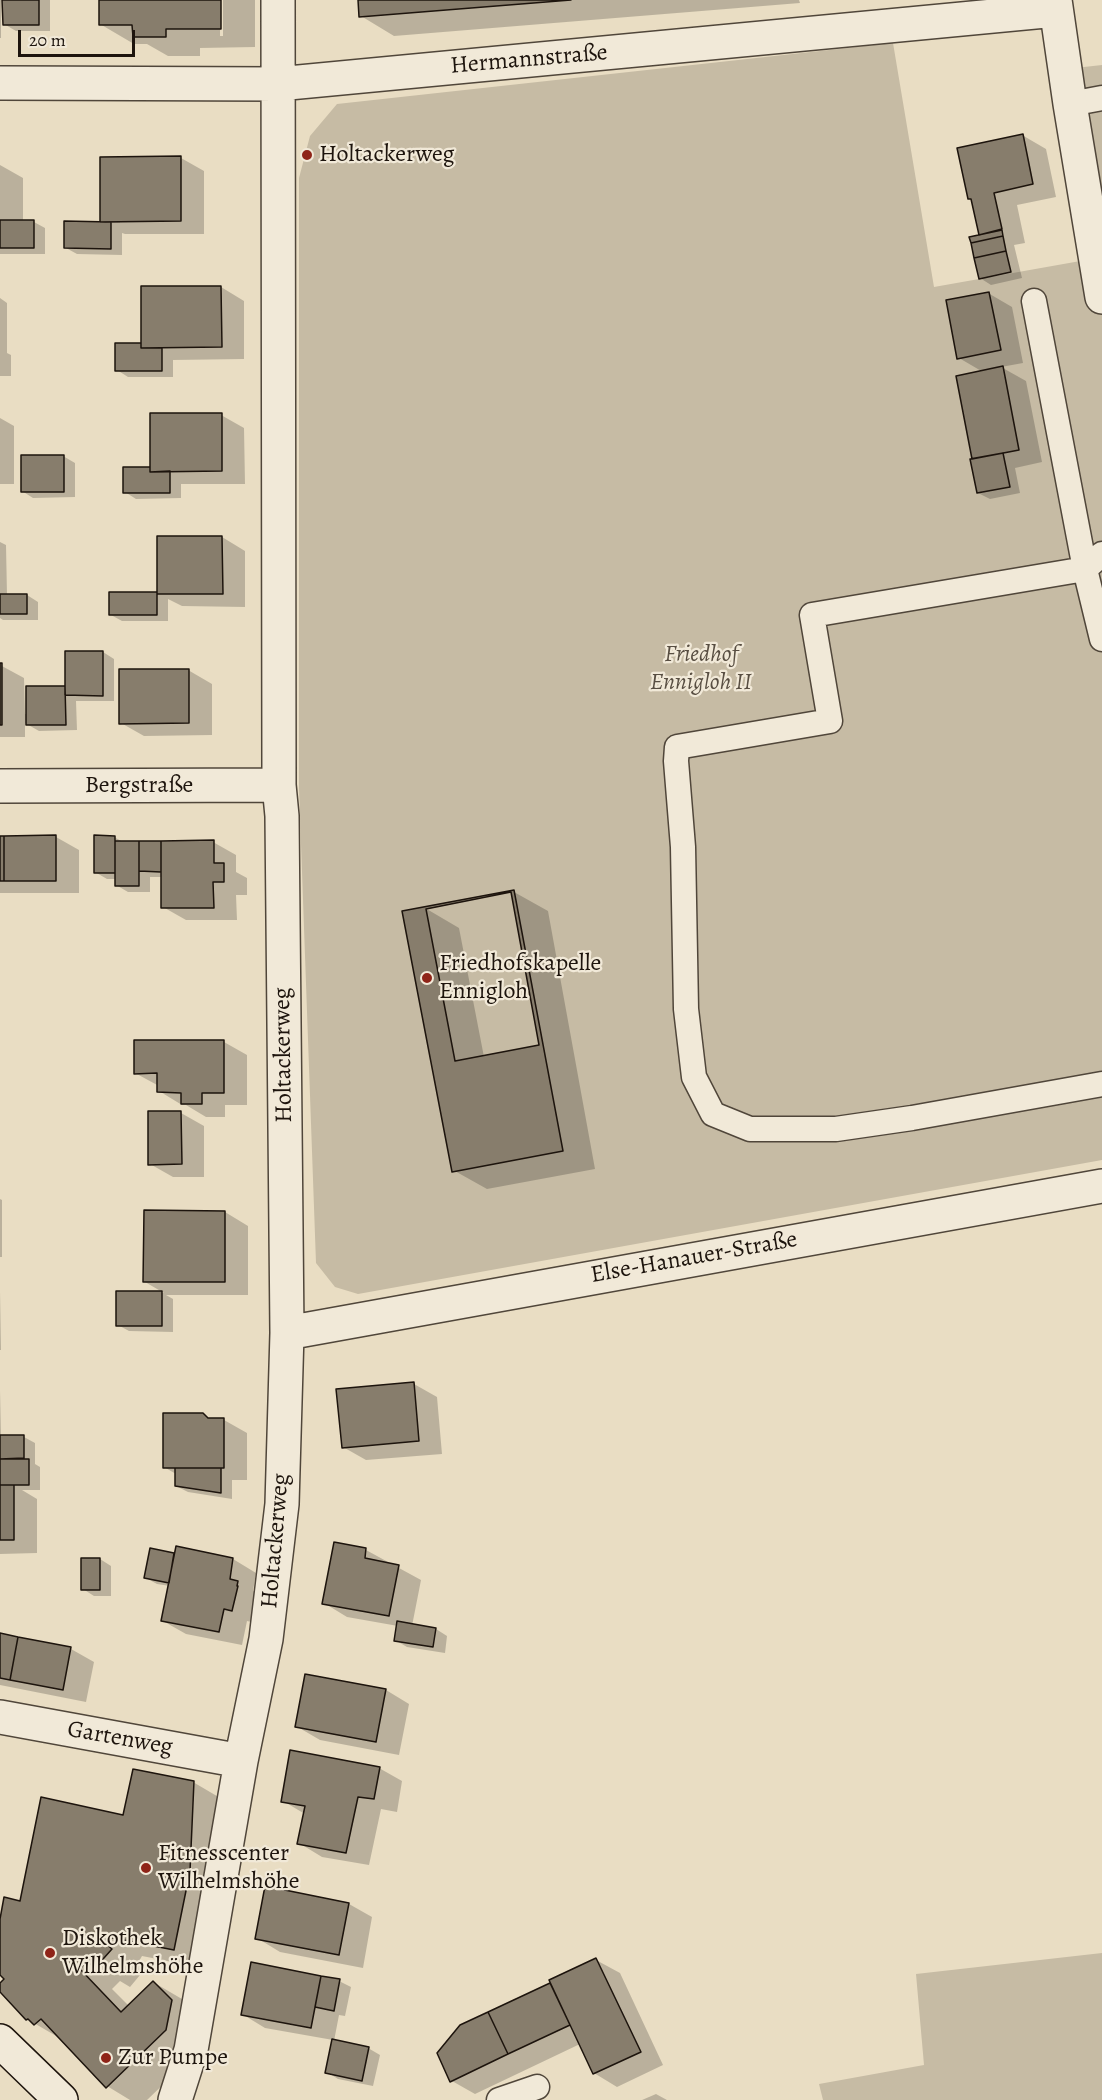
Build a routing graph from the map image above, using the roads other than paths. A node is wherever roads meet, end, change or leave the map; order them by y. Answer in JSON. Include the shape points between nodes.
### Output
{"nodes":[{"id":1,"x":278,"y":0,"type":"edge"},
{"id":2,"x":1056,"y":5,"type":"edge"},
{"id":3,"x":0,"y":83,"type":"edge"},
{"id":4,"x":278,"y":84,"type":"junction"},
{"id":5,"x":1102,"y":98,"type":"edge"},
{"id":6,"x":1070,"y":104,"type":"junction"},
{"id":7,"x":1102,"y":297,"type":"edge"},
{"id":8,"x":1035,"y":301,"type":"dead end"},
{"id":9,"x":1094,"y":561,"type":"edge"},
{"id":10,"x":1102,"y":639,"type":"edge"},
{"id":11,"x":279,"y":785,"type":"junction"},
{"id":12,"x":0,"y":786,"type":"edge"},
{"id":13,"x":1102,"y":1084,"type":"edge"},
{"id":14,"x":1102,"y":1186,"type":"edge"},
{"id":15,"x":287,"y":1333,"type":"junction"},
{"id":16,"x":0,"y":1717,"type":"edge"},
{"id":17,"x":241,"y":1761,"type":"junction"},
{"id":18,"x":0,"y":2041,"type":"edge"},
{"id":19,"x":537,"y":2087,"type":"dead end"},
{"id":20,"x":61,"y":2100,"type":"edge"},
{"id":21,"x":175,"y":2100,"type":"edge"},
{"id":22,"x":499,"y":2100,"type":"edge"}],
"edges":[{"from":1,"to":4,"type":"street","name":"Holtackerweg"},
{"from":2,"to":4,"type":"street","name":"Hermannstraße"},
{"from":2,"to":6,"type":"street"},
{"from":3,"to":4,"type":"street","name":"Hermannstraße"},
{"from":4,"to":11,"type":"street","name":"Holtackerweg"},
{"from":5,"to":6,"type":"lane"},
{"from":6,"to":7,"type":"street"},
{"from":8,"to":9,"type":"lane"},
{"from":9,"to":10,"type":"lane"},
{"from":9,"to":13,"type":"lane","via":[[812,615],[830,721],[677,747],[676,761],[686,1009],[694,1077],[713,1114],[750,1129],[836,1129]]},
{"from":11,"to":12,"type":"street","name":"Bergstraße"},
{"from":11,"to":15,"type":"street","name":"Holtackerweg"},
{"from":14,"to":15,"type":"street","name":"Else-Hanauer-Straße"},
{"from":15,"to":17,"type":"street","name":"Holtackerweg","via":[[282,1504],[266,1639]]},
{"from":16,"to":17,"type":"street","name":"Gartenweg"},
{"from":17,"to":21,"type":"street","name":"Holtackerweg","via":[[191,2050]]},
{"from":18,"to":20,"type":"street"},
{"from":19,"to":22,"type":"lane"}]}
